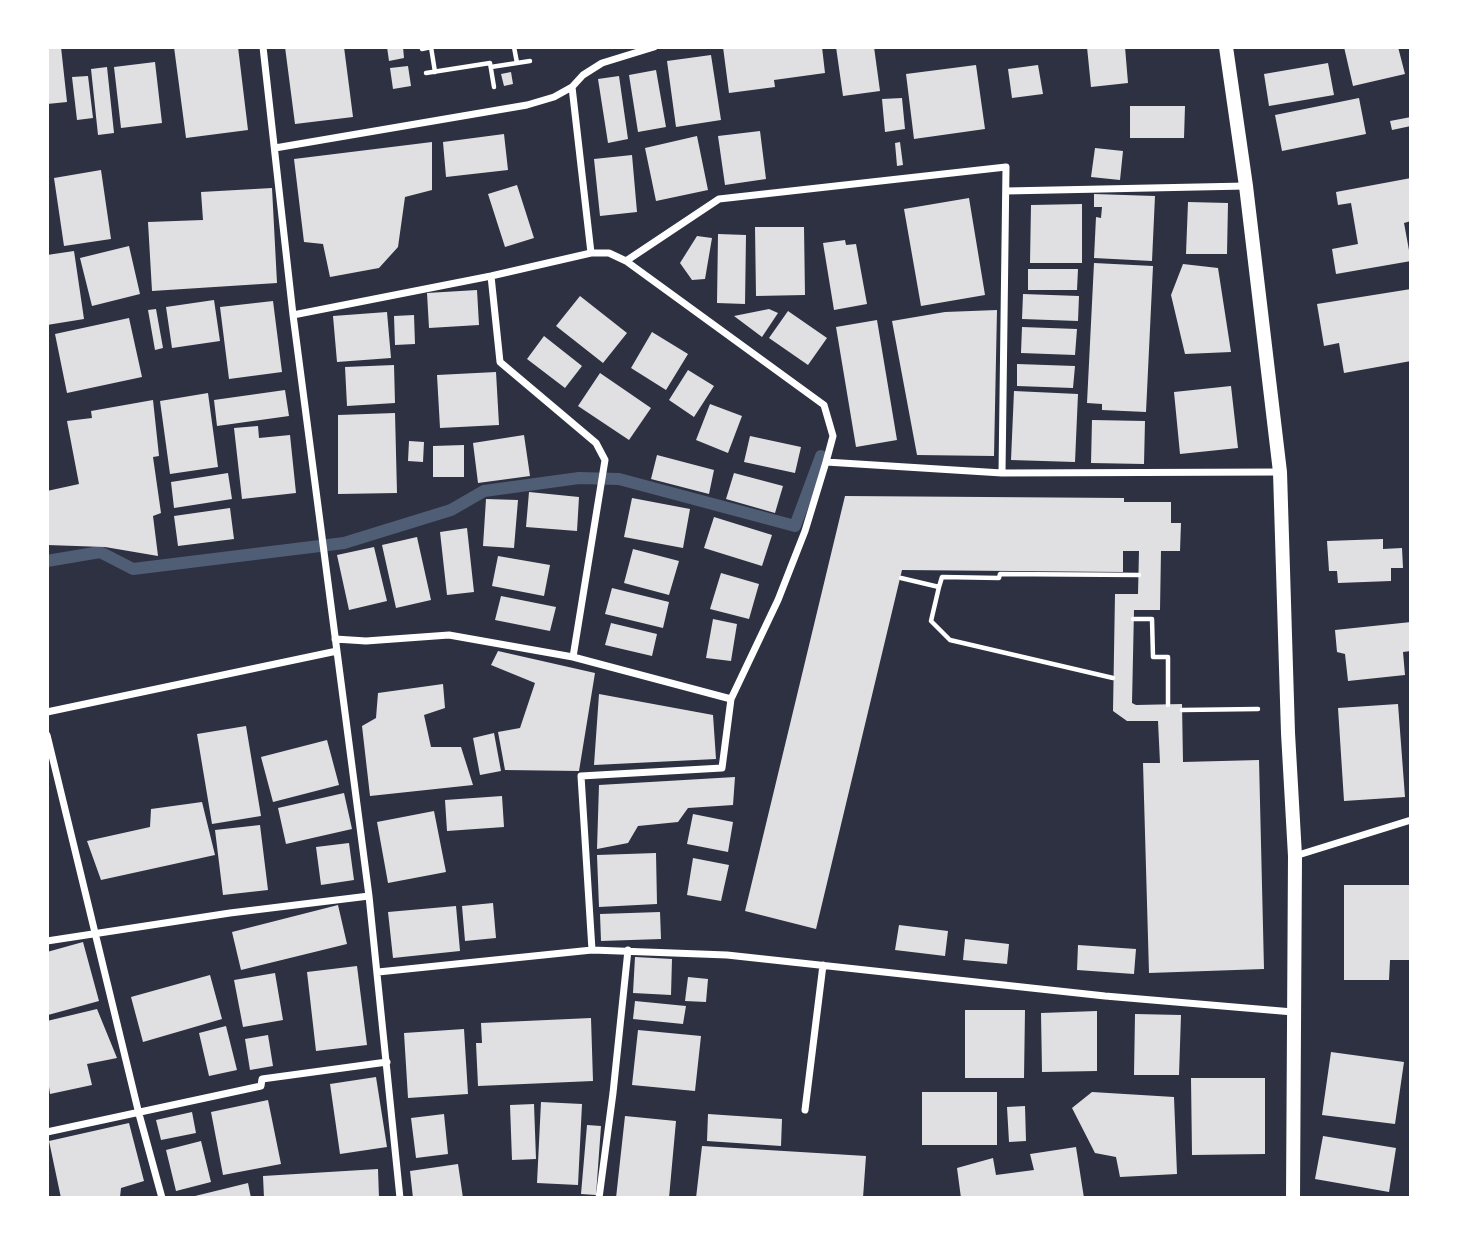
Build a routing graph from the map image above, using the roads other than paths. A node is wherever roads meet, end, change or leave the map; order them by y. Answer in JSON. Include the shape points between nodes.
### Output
{"nodes":[{"id":1,"x":263,"y":47,"type":"edge"},
{"id":2,"x":654,"y":47,"type":"edge"},
{"id":3,"x":1226,"y":47,"type":"edge"},
{"id":4,"x":572,"y":87,"type":"junction"},
{"id":5,"x":275,"y":148,"type":"junction"},
{"id":6,"x":1246,"y":187,"type":"junction"},
{"id":7,"x":1006,"y":191,"type":"junction"},
{"id":8,"x":592,"y":253,"type":"junction"},
{"id":9,"x":626,"y":261,"type":"junction"},
{"id":10,"x":491,"y":276,"type":"junction"},
{"id":11,"x":293,"y":314,"type":"junction"},
{"id":12,"x":826,"y":462,"type":"junction"},
{"id":13,"x":1280,"y":471,"type":"junction"},
{"id":14,"x":1002,"y":473,"type":"junction"},
{"id":15,"x":335,"y":639,"type":"junction"},
{"id":16,"x":337,"y":651,"type":"junction"},
{"id":17,"x":573,"y":657,"type":"junction"},
{"id":18,"x":731,"y":699,"type":"junction"},
{"id":19,"x":47,"y":712,"type":"edge"},
{"id":20,"x":47,"y":735,"type":"edge"},
{"id":21,"x":1411,"y":820,"type":"edge"},
{"id":22,"x":1294,"y":856,"type":"junction"},
{"id":23,"x":369,"y":896,"type":"junction"},
{"id":24,"x":96,"y":934,"type":"junction"},
{"id":25,"x":47,"y":941,"type":"edge"},
{"id":26,"x":592,"y":950,"type":"junction"},
{"id":27,"x":628,"y":950,"type":"junction"},
{"id":28,"x":823,"y":965,"type":"junction"},
{"id":29,"x":378,"y":972,"type":"junction"},
{"id":30,"x":1295,"y":1012,"type":"junction"},
{"id":31,"x":387,"y":1062,"type":"junction"},
{"id":32,"x":805,"y":1110,"type":"dead end"},
{"id":33,"x":139,"y":1114,"type":"junction"},
{"id":34,"x":47,"y":1132,"type":"edge"},
{"id":35,"x":162,"y":1198,"type":"edge"},
{"id":36,"x":400,"y":1198,"type":"edge"},
{"id":37,"x":599,"y":1198,"type":"edge"},
{"id":38,"x":1293,"y":1198,"type":"edge"}],
"edges":[{"from":1,"to":5,"type":"street"},
{"from":2,"to":4,"type":"street","via":[[602,63]]},
{"from":3,"to":6,"type":"main road"},
{"from":4,"to":5,"type":"street","via":[[554,97],[498,112]]},
{"from":4,"to":8,"type":"street"},
{"from":5,"to":11,"type":"street"},
{"from":6,"to":7,"type":"street"},
{"from":6,"to":13,"type":"main road"},
{"from":7,"to":9,"type":"street","via":[[1006,167],[719,198]]},
{"from":7,"to":14,"type":"street"},
{"from":8,"to":9,"type":"street","via":[[609,253]]},
{"from":8,"to":10,"type":"street"},
{"from":9,"to":12,"type":"street","via":[[824,405],[833,436]]},
{"from":10,"to":11,"type":"street"},
{"from":10,"to":17,"type":"street","via":[[500,362],[596,443],[605,460]]},
{"from":11,"to":15,"type":"street"},
{"from":12,"to":14,"type":"street"},
{"from":12,"to":18,"type":"street","via":[[778,600]]},
{"from":13,"to":14,"type":"street"},
{"from":13,"to":22,"type":"main road"},
{"from":15,"to":16,"type":"street"},
{"from":15,"to":17,"type":"street","via":[[449,635]]},
{"from":16,"to":19,"type":"street"},
{"from":16,"to":23,"type":"street"},
{"from":17,"to":18,"type":"street"},
{"from":18,"to":26,"type":"street","via":[[722,768],[581,776]]},
{"from":20,"to":24,"type":"street"},
{"from":21,"to":22,"type":"street"},
{"from":22,"to":30,"type":"main road"},
{"from":23,"to":24,"type":"street"},
{"from":23,"to":29,"type":"street"},
{"from":24,"to":25,"type":"street"},
{"from":24,"to":33,"type":"street"},
{"from":26,"to":27,"type":"street"},
{"from":26,"to":29,"type":"street"},
{"from":27,"to":28,"type":"street"},
{"from":27,"to":37,"type":"street"},
{"from":28,"to":30,"type":"street"},
{"from":28,"to":32,"type":"street"},
{"from":29,"to":31,"type":"street"},
{"from":30,"to":38,"type":"main road"},
{"from":31,"to":33,"type":"street","via":[[262,1079],[261,1086]]},
{"from":31,"to":36,"type":"street"},
{"from":33,"to":34,"type":"street"},
{"from":33,"to":35,"type":"street"}]}
